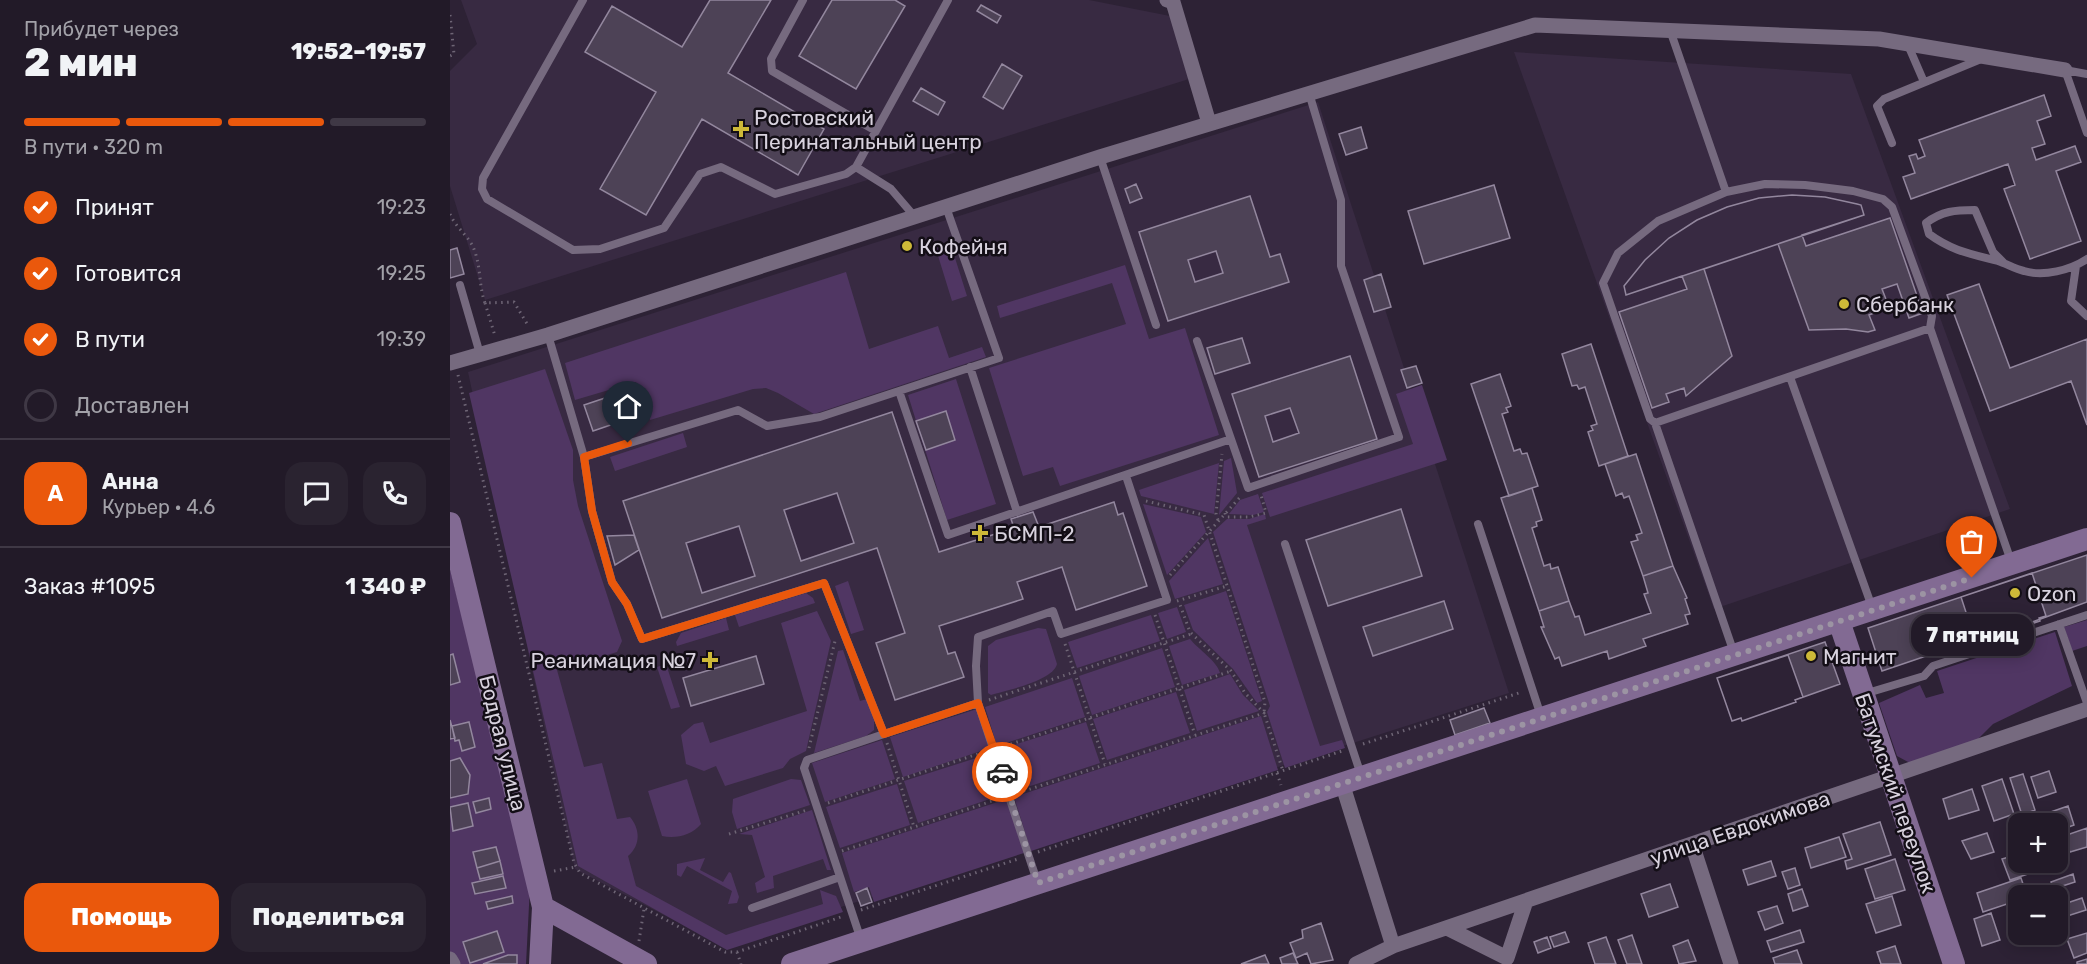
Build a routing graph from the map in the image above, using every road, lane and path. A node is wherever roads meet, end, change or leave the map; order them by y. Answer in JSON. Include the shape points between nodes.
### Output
{"nodes":[{"id":1,"x":584,"y":0,"type":"edge"},
{"id":2,"x":803,"y":0,"type":"edge"},
{"id":3,"x":948,"y":0,"type":"edge"},
{"id":4,"x":1167,"y":0,"type":"edge"},
{"id":5,"x":450,"y":15,"type":"edge"},
{"id":6,"x":1671,"y":30,"type":"junction"},
{"id":7,"x":1908,"y":44,"type":"junction"},
{"id":8,"x":450,"y":56,"type":"edge"},
{"id":9,"x":1988,"y":56,"type":"junction"},
{"id":10,"x":2065,"y":70,"type":"junction"},
{"id":11,"x":2087,"y":74,"type":"edge"},
{"id":12,"x":1924,"y":82,"type":"junction"},
{"id":13,"x":1309,"y":93,"type":"junction"},
{"id":14,"x":1209,"y":123,"type":"junction"},
{"id":15,"x":876,"y":131,"type":"junction"},
{"id":16,"x":2087,"y":133,"type":"edge"},
{"id":17,"x":1892,"y":142,"type":"dead end"},
{"id":18,"x":1100,"y":157,"type":"junction"},
{"id":19,"x":856,"y":167,"type":"junction"},
{"id":20,"x":1726,"y":192,"type":"junction"},
{"id":21,"x":946,"y":207,"type":"junction"},
{"id":22,"x":450,"y":214,"type":"edge"},
{"id":23,"x":915,"y":217,"type":"junction"},
{"id":24,"x":2087,"y":259,"type":"edge"},
{"id":25,"x":2004,"y":263,"type":"junction"},
{"id":26,"x":2076,"y":266,"type":"junction"},
{"id":27,"x":460,"y":285,"type":"dead end"},
{"id":28,"x":485,"y":303,"type":"junction"},
{"id":29,"x":2087,"y":316,"type":"edge"},
{"id":30,"x":1156,"y":325,"type":"dead end"},
{"id":31,"x":1930,"y":328,"type":"junction"},
{"id":32,"x":542,"y":336,"type":"junction"},
{"id":33,"x":1197,"y":341,"type":"dead end"},
{"id":34,"x":498,"y":349,"type":"junction"},
{"id":35,"x":480,"y":354,"type":"junction"},
{"id":36,"x":452,"y":362,"type":"edge"},
{"id":37,"x":970,"y":367,"type":"junction"},
{"id":38,"x":1790,"y":377,"type":"junction"},
{"id":39,"x":898,"y":391,"type":"junction"},
{"id":40,"x":1655,"y":423,"type":"junction"},
{"id":41,"x":1227,"y":441,"type":"junction"},
{"id":42,"x":584,"y":457,"type":"junction"},
{"id":43,"x":1125,"y":476,"type":"junction"},
{"id":44,"x":1258,"y":485,"type":"junction"},
{"id":45,"x":1248,"y":488,"type":"junction"},
{"id":46,"x":1135,"y":502,"type":"junction"},
{"id":47,"x":1017,"y":512,"type":"junction"},
{"id":48,"x":1225,"y":513,"type":"junction"},
{"id":49,"x":1218,"y":520,"type":"junction"},
{"id":50,"x":450,"y":523,"type":"edge"},
{"id":51,"x":1478,"y":524,"type":"dead end"},
{"id":52,"x":1210,"y":530,"type":"junction"},
{"id":53,"x":2087,"y":539,"type":"edge"},
{"id":54,"x":1285,"y":544,"type":"dead end"},
{"id":55,"x":2012,"y":565,"type":"junction"},
{"id":56,"x":1161,"y":580,"type":"junction"},
{"id":57,"x":1227,"y":586,"type":"junction"},
{"id":58,"x":1167,"y":600,"type":"junction"},
{"id":59,"x":1178,"y":601,"type":"junction"},
{"id":60,"x":1152,"y":605,"type":"junction"},
{"id":61,"x":1873,"y":610,"type":"junction"},
{"id":62,"x":2087,"y":615,"type":"edge"},
{"id":63,"x":840,"y":621,"type":"junction"},
{"id":64,"x":1839,"y":621,"type":"junction"},
{"id":65,"x":2059,"y":624,"type":"junction"},
{"id":66,"x":1191,"y":633,"type":"junction"},
{"id":67,"x":1061,"y":634,"type":"junction"},
{"id":68,"x":1164,"y":643,"type":"junction"},
{"id":69,"x":1734,"y":654,"type":"junction"},
{"id":70,"x":1074,"y":671,"type":"junction"},
{"id":71,"x":1231,"y":671,"type":"junction"},
{"id":72,"x":1179,"y":689,"type":"junction"},
{"id":73,"x":1532,"y":689,"type":"junction"},
{"id":74,"x":1863,"y":694,"type":"junction"},
{"id":75,"x":978,"y":703,"type":"junction"},
{"id":76,"x":2086,"y":712,"type":"edge"},
{"id":77,"x":1264,"y":713,"type":"junction"},
{"id":78,"x":1542,"y":717,"type":"junction"},
{"id":79,"x":1089,"y":718,"type":"junction"},
{"id":80,"x":884,"y":734,"type":"junction"},
{"id":81,"x":1195,"y":735,"type":"junction"},
{"id":82,"x":1352,"y":748,"type":"junction"},
{"id":83,"x":994,"y":749,"type":"junction"},
{"id":84,"x":810,"y":759,"type":"junction"},
{"id":85,"x":1105,"y":764,"type":"junction"},
{"id":86,"x":1283,"y":771,"type":"junction"},
{"id":87,"x":1890,"y":777,"type":"junction"},
{"id":88,"x":899,"y":780,"type":"junction"},
{"id":89,"x":1352,"y":780,"type":"junction"},
{"id":90,"x":1009,"y":796,"type":"junction"},
{"id":91,"x":817,"y":807,"type":"junction"},
{"id":92,"x":914,"y":827,"type":"junction"},
{"id":93,"x":729,"y":834,"type":"dead end"},
{"id":94,"x":1692,"y":844,"type":"junction"},
{"id":95,"x":833,"y":854,"type":"junction"},
{"id":96,"x":1028,"y":855,"type":"junction"},
{"id":97,"x":840,"y":877,"type":"junction"},
{"id":98,"x":1038,"y":883,"type":"junction"},
{"id":99,"x":1526,"y":901,"type":"junction"},
{"id":100,"x":543,"y":907,"type":"junction"},
{"id":101,"x":752,"y":908,"type":"dead end"},
{"id":102,"x":644,"y":909,"type":"junction"},
{"id":103,"x":852,"y":913,"type":"junction"},
{"id":104,"x":1447,"y":928,"type":"junction"},
{"id":105,"x":861,"y":940,"type":"junction"},
{"id":106,"x":1393,"y":946,"type":"junction"},
{"id":107,"x":737,"y":952,"type":"junction"},
{"id":108,"x":450,"y":959,"type":"edge"},
{"id":109,"x":640,"y":961,"type":"edge"},
{"id":110,"x":1508,"y":961,"type":"edge"},
{"id":111,"x":453,"y":964,"type":"edge"},
{"id":112,"x":540,"y":964,"type":"edge"},
{"id":113,"x":741,"y":964,"type":"edge"},
{"id":114,"x":792,"y":964,"type":"edge"},
{"id":115,"x":1356,"y":964,"type":"edge"},
{"id":116,"x":1731,"y":964,"type":"edge"},
{"id":117,"x":1954,"y":964,"type":"edge"}],
"edges":[{"from":1,"to":19,"type":"lane","via":[[483,178],[482,189],[487,199],[573,250],[600,249],[664,228],[700,174],[713,168],[721,167],[775,194],[846,174]]},
{"from":2,"to":15,"type":"lane","via":[[771,59],[772,71]]},
{"from":3,"to":15,"type":"lane"},
{"from":4,"to":14,"type":"street","via":[[1173,2]]},
{"from":5,"to":8,"type":"path","via":[[454,54]]},
{"from":6,"to":7,"type":"street","via":[[1879,39]]},
{"from":6,"to":13,"type":"street","via":[[1535,25]]},
{"from":6,"to":20,"type":"lane"},
{"from":7,"to":9,"type":"street"},
{"from":7,"to":12,"type":"lane"},
{"from":9,"to":10,"type":"street"},
{"from":9,"to":12,"type":"lane"},
{"from":10,"to":11,"type":"lane"},
{"from":10,"to":16,"type":"lane"},
{"from":12,"to":17,"type":"lane","via":[[1884,99],[1877,106]]},
{"from":13,"to":14,"type":"street"},
{"from":13,"to":44,"type":"lane","via":[[1341,200],[1341,266],[1399,437]]},
{"from":14,"to":18,"type":"street"},
{"from":15,"to":19,"type":"lane"},
{"from":18,"to":21,"type":"street"},
{"from":18,"to":30,"type":"lane"},
{"from":19,"to":23,"type":"lane","via":[[891,189]]},
{"from":20,"to":31,"type":"lane","via":[[1765,184],[1795,185],[1853,191],[1883,199],[1892,207],[1928,305],[1932,316]]},
{"from":20,"to":40,"type":"lane","via":[[1658,221],[1618,253],[1603,283],[1650,419]]},
{"from":21,"to":23,"type":"street"},
{"from":21,"to":37,"type":"lane","via":[[999,358]]},
{"from":22,"to":28,"type":"path","via":[[476,253]]},
{"from":23,"to":32,"type":"street"},
{"from":24,"to":26,"type":"lane"},
{"from":25,"to":25,"type":"lane","via":[[1993,252],[1975,210],[1938,214],[1926,223],[1929,234],[1950,249]]},
{"from":25,"to":26,"type":"lane","via":[[2026,272],[2053,272]]},
{"from":26,"to":29,"type":"lane","via":[[2071,301]]},
{"from":27,"to":35,"type":"lane"},
{"from":28,"to":32,"type":"path","via":[[514,302]]},
{"from":28,"to":34,"type":"path"},
{"from":31,"to":38,"type":"lane"},
{"from":31,"to":55,"type":"lane"},
{"from":32,"to":34,"type":"street"},
{"from":32,"to":42,"type":"lane"},
{"from":33,"to":41,"type":"lane"},
{"from":34,"to":35,"type":"street"},
{"from":35,"to":36,"type":"street"},
{"from":36,"to":102,"type":"path","via":[[574,863],[580,873]]},
{"from":37,"to":39,"type":"lane"},
{"from":37,"to":47,"type":"lane"},
{"from":38,"to":40,"type":"lane"},
{"from":38,"to":61,"type":"lane"},
{"from":39,"to":42,"type":"lane","via":[[820,417],[767,426],[738,410]]},
{"from":39,"to":47,"type":"lane","via":[[948,535]]},
{"from":40,"to":69,"type":"lane"},
{"from":41,"to":43,"type":"lane"},
{"from":41,"to":45,"type":"lane"},
{"from":41,"to":49,"type":"path"},
{"from":42,"to":63,"type":"lane","via":[[592,511],[612,582],[627,604],[642,639],[824,583]]},
{"from":43,"to":46,"type":"lane"},
{"from":43,"to":47,"type":"lane"},
{"from":44,"to":45,"type":"lane"},
{"from":44,"to":48,"type":"path","via":[[1266,513],[1226,517]]},
{"from":45,"to":48,"type":"path"},
{"from":46,"to":52,"type":"path","via":[[1142,500],[1204,515]]},
{"from":46,"to":56,"type":"lane"},
{"from":48,"to":49,"type":"path"},
{"from":49,"to":52,"type":"path"},
{"from":50,"to":100,"type":"main road","name":"Бодрая улица"},
{"from":51,"to":73,"type":"lane"},
{"from":52,"to":56,"type":"path","via":[[1168,578]]},
{"from":52,"to":57,"type":"path"},
{"from":53,"to":55,"type":"main road"},
{"from":54,"to":82,"type":"lane"},
{"from":55,"to":61,"type":"main road"},
{"from":56,"to":58,"type":"lane"},
{"from":57,"to":59,"type":"path"},
{"from":57,"to":77,"type":"path","via":[[1265,702]]},
{"from":58,"to":59,"type":"path"},
{"from":58,"to":60,"type":"lane"},
{"from":59,"to":66,"type":"path"},
{"from":60,"to":67,"type":"lane"},
{"from":60,"to":68,"type":"path"},
{"from":61,"to":64,"type":"main road"},
{"from":62,"to":65,"type":"lane"},
{"from":63,"to":80,"type":"lane"},
{"from":63,"to":84,"type":"path","via":[[808,752]]},
{"from":64,"to":69,"type":"main road"},
{"from":64,"to":74,"type":"main road","name":"Батумский переулок"},
{"from":65,"to":74,"type":"lane","via":[[1933,666],[1924,676]]},
{"from":65,"to":76,"type":"lane"},
{"from":66,"to":68,"type":"path"},
{"from":66,"to":71,"type":"path"},
{"from":67,"to":70,"type":"path"},
{"from":67,"to":75,"type":"lane","via":[[1053,611],[978,637]]},
{"from":68,"to":70,"type":"path"},
{"from":68,"to":72,"type":"path"},
{"from":69,"to":78,"type":"main road"},
{"from":70,"to":75,"type":"path"},
{"from":70,"to":79,"type":"path"},
{"from":71,"to":72,"type":"path"},
{"from":71,"to":77,"type":"path"},
{"from":72,"to":79,"type":"path"},
{"from":72,"to":81,"type":"path"},
{"from":73,"to":78,"type":"lane"},
{"from":73,"to":82,"type":"path"},
{"from":74,"to":87,"type":"main road","name":"Батумский переулок"},
{"from":75,"to":80,"type":"lane"},
{"from":75,"to":83,"type":"lane"},
{"from":76,"to":87,"type":"street","name":"улица Евдокимова"},
{"from":77,"to":81,"type":"path"},
{"from":77,"to":86,"type":"path"},
{"from":78,"to":89,"type":"main road"},
{"from":79,"to":83,"type":"path"},
{"from":79,"to":85,"type":"path"},
{"from":80,"to":84,"type":"lane"},
{"from":80,"to":88,"type":"path"},
{"from":81,"to":85,"type":"path"},
{"from":82,"to":86,"type":"path"},
{"from":82,"to":89,"type":"lane"},
{"from":83,"to":88,"type":"path"},
{"from":83,"to":90,"type":"lane"},
{"from":84,"to":91,"type":"lane","via":[[804,768]]},
{"from":85,"to":90,"type":"path"},
{"from":86,"to":96,"type":"path"},
{"from":87,"to":94,"type":"street","name":"улица Евдокимова"},
{"from":87,"to":117,"type":"main road","name":"Батумский переулок"},
{"from":88,"to":91,"type":"path"},
{"from":88,"to":92,"type":"path"},
{"from":89,"to":98,"type":"main road"},
{"from":89,"to":106,"type":"street"},
{"from":90,"to":92,"type":"path"},
{"from":90,"to":96,"type":"lane"},
{"from":91,"to":93,"type":"path"},
{"from":91,"to":95,"type":"lane"},
{"from":92,"to":95,"type":"path"},
{"from":94,"to":99,"type":"street","name":"улица Евдокимова"},
{"from":94,"to":116,"type":"street"},
{"from":95,"to":97,"type":"lane"},
{"from":96,"to":98,"type":"lane"},
{"from":96,"to":103,"type":"path"},
{"from":97,"to":101,"type":"lane"},
{"from":97,"to":103,"type":"lane"},
{"from":98,"to":105,"type":"main road"},
{"from":99,"to":104,"type":"street","name":"улица Евдокимова"},
{"from":99,"to":110,"type":"street"},
{"from":100,"to":109,"type":"main road"},
{"from":100,"to":112,"type":"main road","name":"Бодрая улица"},
{"from":102,"to":107,"type":"path","via":[[725,952]]},
{"from":102,"to":109,"type":"path"},
{"from":103,"to":105,"type":"lane"},
{"from":103,"to":107,"type":"path"},
{"from":104,"to":106,"type":"street","name":"улица Евдокимова"},
{"from":104,"to":110,"type":"street"},
{"from":105,"to":114,"type":"main road"},
{"from":106,"to":115,"type":"street","name":"улица Евдокимова"},
{"from":107,"to":113,"type":"path"},
{"from":108,"to":111,"type":"street"}]}
